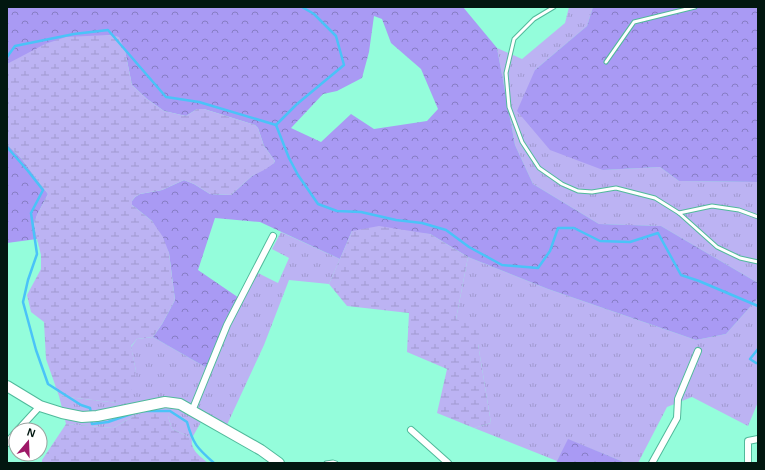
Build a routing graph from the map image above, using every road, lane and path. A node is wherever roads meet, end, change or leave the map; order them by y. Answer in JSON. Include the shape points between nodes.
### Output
{"nodes":[{"id":1,"x":554,"y":7,"type":"edge"},
{"id":2,"x":696,"y":7,"type":"edge"},
{"id":3,"x":606,"y":62,"type":"dead end"},
{"id":4,"x":679,"y":213,"type":"junction"},
{"id":5,"x":758,"y":217,"type":"edge"},
{"id":6,"x":273,"y":236,"type":"dead end"},
{"id":7,"x":758,"y":262,"type":"edge"},
{"id":8,"x":698,"y":351,"type":"dead end"},
{"id":9,"x":7,"y":386,"type":"edge"},
{"id":10,"x":40,"y":406,"type":"junction"},
{"id":11,"x":192,"y":411,"type":"junction"},
{"id":12,"x":25,"y":422,"type":"edge"},
{"id":13,"x":411,"y":430,"type":"dead end"},
{"id":14,"x":758,"y":440,"type":"edge"},
{"id":15,"x":279,"y":463,"type":"edge"},
{"id":16,"x":326,"y":463,"type":"edge"},
{"id":17,"x":336,"y":463,"type":"edge"},
{"id":18,"x":448,"y":463,"type":"edge"},
{"id":19,"x":652,"y":463,"type":"edge"},
{"id":20,"x":748,"y":463,"type":"edge"}],
"edges":[{"from":1,"to":4,"type":"lane","via":[[534,19],[514,39],[506,73],[509,107],[522,142],[539,168],[562,184],[578,191],[592,192],[616,188],[640,193],[655,198]]},
{"from":2,"to":3,"type":"lane","via":[[634,22]]},
{"from":4,"to":5,"type":"lane","via":[[712,206],[739,210]]},
{"from":4,"to":7,"type":"lane","via":[[717,247],[740,258]]},
{"from":6,"to":11,"type":"street","via":[[227,325]]},
{"from":8,"to":19,"type":"street","via":[[678,399],[677,418]]},
{"from":9,"to":10,"type":"main road"},
{"from":10,"to":11,"type":"main road","via":[[62,414],[92,417],[165,402],[180,404]]},
{"from":10,"to":12,"type":"street"},
{"from":11,"to":15,"type":"main road"},
{"from":13,"to":18,"type":"street"},
{"from":14,"to":20,"type":"street","via":[[748,441]]},
{"from":16,"to":17,"type":"lane"}]}
